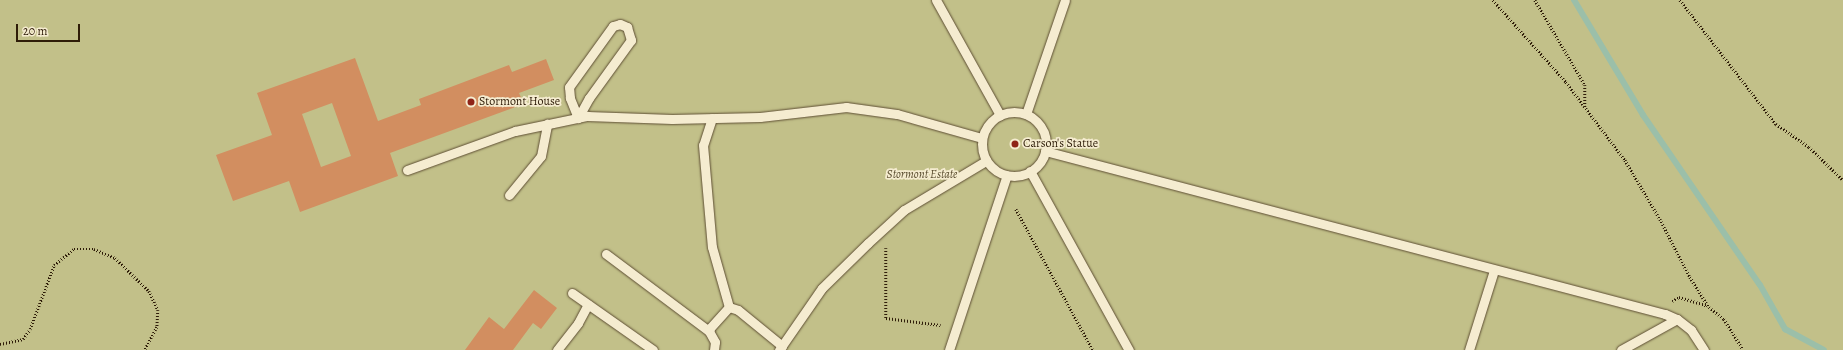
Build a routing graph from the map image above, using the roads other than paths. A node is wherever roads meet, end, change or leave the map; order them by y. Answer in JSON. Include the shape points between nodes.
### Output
{"nodes":[{"id":1,"x":936,"y":0,"type":"edge"},
{"id":2,"x":1065,"y":0,"type":"edge"},
{"id":3,"x":1026,"y":114,"type":"junction"},
{"id":4,"x":1000,"y":115,"type":"junction"},
{"id":5,"x":578,"y":118,"type":"junction"},
{"id":6,"x":712,"y":118,"type":"junction"},
{"id":7,"x":547,"y":124,"type":"junction"},
{"id":8,"x":982,"y":138,"type":"junction"},
{"id":9,"x":1045,"y":151,"type":"junction"},
{"id":10,"x":986,"y":161,"type":"junction"},
{"id":11,"x":407,"y":170,"type":"dead end"},
{"id":12,"x":1030,"y":171,"type":"junction"},
{"id":13,"x":1007,"y":174,"type":"junction"},
{"id":14,"x":509,"y":195,"type":"dead end"},
{"id":15,"x":606,"y":254,"type":"dead end"},
{"id":16,"x":1494,"y":270,"type":"junction"},
{"id":17,"x":572,"y":293,"type":"dead end"},
{"id":18,"x":588,"y":304,"type":"junction"},
{"id":19,"x":729,"y":308,"type":"junction"},
{"id":20,"x":1677,"y":319,"type":"junction"},
{"id":21,"x":709,"y":332,"type":"junction"},
{"id":22,"x":780,"y":348,"type":"edge"},
{"id":23,"x":557,"y":350,"type":"edge"},
{"id":24,"x":653,"y":350,"type":"edge"},
{"id":25,"x":714,"y":350,"type":"edge"},
{"id":26,"x":949,"y":350,"type":"edge"},
{"id":27,"x":1129,"y":350,"type":"edge"},
{"id":28,"x":1468,"y":350,"type":"edge"},
{"id":29,"x":1621,"y":350,"type":"edge"},
{"id":30,"x":1704,"y":350,"type":"edge"}],
"edges":[{"from":1,"to":4,"type":"lane"},
{"from":2,"to":3,"type":"lane"},
{"from":3,"to":4,"type":"lane","via":[[1016,112]]},
{"from":3,"to":9,"type":"lane","via":[[1039,124],[1044,132]]},
{"from":4,"to":8,"type":"lane","via":[[987,127]]},
{"from":5,"to":5,"type":"lane","via":[[589,98],[631,40],[628,27],[620,24],[613,26],[569,87],[570,98]]},
{"from":5,"to":6,"type":"lane"},
{"from":5,"to":7,"type":"lane"},
{"from":6,"to":8,"type":"lane","via":[[760,117],[821,108],[861,108],[897,114]]},
{"from":6,"to":19,"type":"lane","via":[[703,145],[712,247]]},
{"from":7,"to":11,"type":"lane","via":[[515,131]]},
{"from":7,"to":14,"type":"lane","via":[[541,156]]},
{"from":8,"to":10,"type":"lane"},
{"from":9,"to":12,"type":"lane","via":[[1042,160]]},
{"from":9,"to":16,"type":"lane"},
{"from":10,"to":13,"type":"lane","via":[[998,172]]},
{"from":10,"to":22,"type":"lane","via":[[904,210],[886,226],[822,288]]},
{"from":12,"to":13,"type":"lane","via":[[1021,175]]},
{"from":12,"to":27,"type":"lane"},
{"from":13,"to":26,"type":"lane"},
{"from":15,"to":21,"type":"lane"},
{"from":16,"to":20,"type":"lane"},
{"from":16,"to":28,"type":"lane"},
{"from":17,"to":18,"type":"lane"},
{"from":18,"to":23,"type":"lane","via":[[578,323]]},
{"from":18,"to":24,"type":"lane"},
{"from":19,"to":21,"type":"lane"},
{"from":19,"to":22,"type":"lane","via":[[738,310]]},
{"from":20,"to":29,"type":"lane"},
{"from":20,"to":30,"type":"lane","via":[[1691,330]]},
{"from":21,"to":25,"type":"lane","via":[[715,342]]}]}
